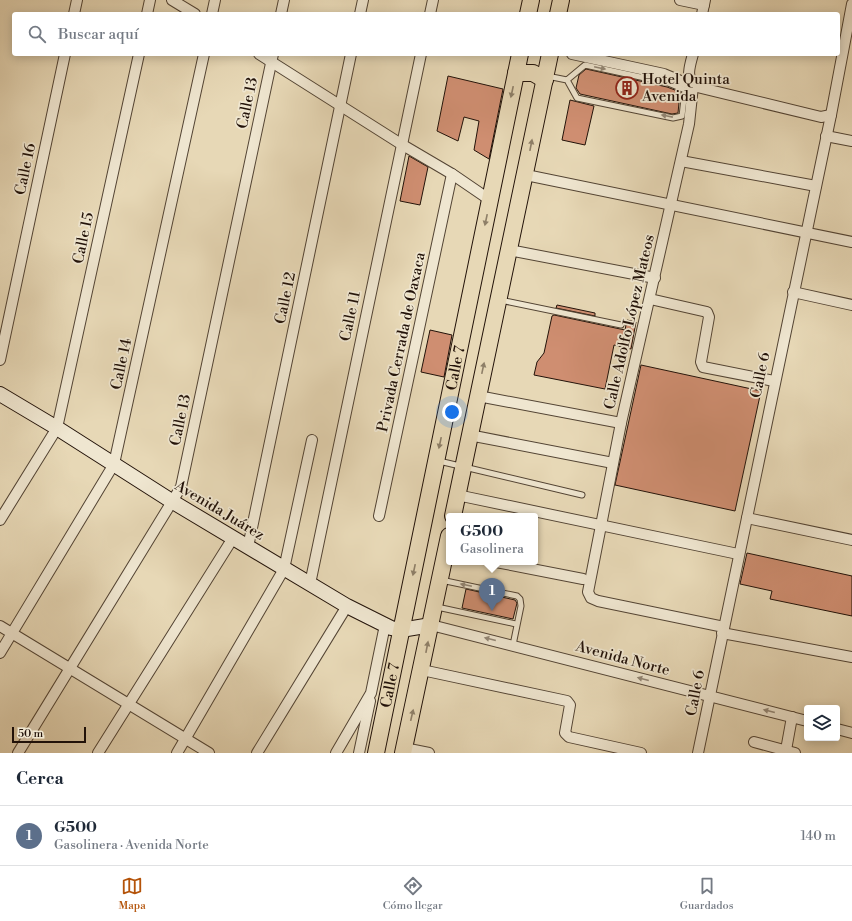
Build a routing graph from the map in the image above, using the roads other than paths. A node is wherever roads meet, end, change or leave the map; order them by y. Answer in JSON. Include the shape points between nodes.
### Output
{"nodes":[{"id":1,"x":76,"y":0,"type":"edge"},
{"id":2,"x":150,"y":0,"type":"edge"},
{"id":3,"x":172,"y":0,"type":"edge"},
{"id":4,"x":215,"y":0,"type":"edge"},
{"id":5,"x":284,"y":0,"type":"edge"},
{"id":6,"x":362,"y":0,"type":"edge"},
{"id":7,"x":433,"y":0,"type":"edge"},
{"id":8,"x":531,"y":0,"type":"edge"},
{"id":9,"x":561,"y":0,"type":"edge"},
{"id":10,"x":680,"y":0,"type":"edge"},
{"id":11,"x":852,"y":4,"type":"edge"},
{"id":12,"x":704,"y":6,"type":"edge"},
{"id":13,"x":74,"y":12,"type":"edge"},
{"id":14,"x":147,"y":12,"type":"edge"},
{"id":15,"x":192,"y":12,"type":"edge"},
{"id":16,"x":212,"y":12,"type":"edge"},
{"id":17,"x":281,"y":12,"type":"edge"},
{"id":18,"x":360,"y":12,"type":"edge"},
{"id":19,"x":430,"y":12,"type":"edge"},
{"id":20,"x":528,"y":12,"type":"edge"},
{"id":21,"x":558,"y":12,"type":"edge"},
{"id":22,"x":851,"y":18,"type":"edge"},
{"id":23,"x":65,"y":56,"type":"edge"},
{"id":24,"x":139,"y":56,"type":"edge"},
{"id":25,"x":204,"y":56,"type":"edge"},
{"id":26,"x":351,"y":56,"type":"edge"},
{"id":27,"x":421,"y":56,"type":"edge"},
{"id":28,"x":520,"y":56,"type":"edge"},
{"id":29,"x":550,"y":56,"type":"edge"},
{"id":30,"x":581,"y":56,"type":"edge"},
{"id":31,"x":692,"y":56,"type":"edge"},
{"id":32,"x":272,"y":58,"type":"edge"},
{"id":33,"x":516,"y":73,"type":"junction"},
{"id":34,"x":545,"y":77,"type":"junction"},
{"id":35,"x":567,"y":80,"type":"junction"},
{"id":36,"x":693,"y":86,"type":"junction"},
{"id":37,"x":340,"y":106,"type":"junction"},
{"id":38,"x":831,"y":114,"type":"junction"},
{"id":39,"x":826,"y":136,"type":"junction"},
{"id":40,"x":852,"y":142,"type":"edge"},
{"id":41,"x":401,"y":144,"type":"junction"},
{"id":42,"x":681,"y":161,"type":"junction"},
{"id":43,"x":452,"y":174,"type":"junction"},
{"id":44,"x":526,"y":175,"type":"junction"},
{"id":45,"x":816,"y":186,"type":"junction"},
{"id":46,"x":490,"y":200,"type":"junction"},
{"id":47,"x":671,"y":204,"type":"junction"},
{"id":48,"x":806,"y":232,"type":"junction"},
{"id":49,"x":852,"y":242,"type":"edge"},
{"id":50,"x":509,"y":250,"type":"junction"},
{"id":51,"x":655,"y":278,"type":"junction"},
{"id":52,"x":793,"y":292,"type":"junction"},
{"id":53,"x":650,"y":299,"type":"junction"},
{"id":54,"x":497,"y":300,"type":"junction"},
{"id":55,"x":852,"y":305,"type":"edge"},
{"id":56,"x":621,"y":325,"type":"dead end"},
{"id":57,"x":0,"y":360,"type":"edge"},
{"id":58,"x":774,"y":381,"type":"junction"},
{"id":59,"x":0,"y":394,"type":"edge"},
{"id":60,"x":478,"y":396,"type":"junction"},
{"id":61,"x":621,"y":423,"type":"junction"},
{"id":62,"x":57,"y":428,"type":"junction"},
{"id":63,"x":469,"y":436,"type":"junction"},
{"id":64,"x":312,"y":440,"type":"dead end"},
{"id":65,"x":436,"y":461,"type":"junction"},
{"id":66,"x":613,"y":463,"type":"junction"},
{"id":67,"x":114,"y":464,"type":"junction"},
{"id":68,"x":463,"y":467,"type":"junction"},
{"id":69,"x":457,"y":495,"type":"junction"},
{"id":70,"x":582,"y":495,"type":"dead end"},
{"id":71,"x":173,"y":502,"type":"junction"},
{"id":72,"x":454,"y":513,"type":"edge"},
{"id":73,"x":379,"y":516,"type":"dead end"},
{"id":74,"x":747,"y":518,"type":"junction"},
{"id":75,"x":0,"y":520,"type":"edge"},
{"id":76,"x":600,"y":524,"type":"junction"},
{"id":77,"x":233,"y":538,"type":"junction"},
{"id":78,"x":852,"y":540,"type":"edge"},
{"id":79,"x":248,"y":547,"type":"junction"},
{"id":80,"x":738,"y":554,"type":"junction"},
{"id":81,"x":446,"y":557,"type":"edge"},
{"id":82,"x":511,"y":565,"type":"edge"},
{"id":83,"x":284,"y":569,"type":"junction"},
{"id":84,"x":583,"y":579,"type":"dead end"},
{"id":85,"x":440,"y":580,"type":"junction"},
{"id":86,"x":310,"y":584,"type":"junction"},
{"id":87,"x":347,"y":606,"type":"junction"},
{"id":88,"x":435,"y":606,"type":"junction"},
{"id":89,"x":516,"y":624,"type":"junction"},
{"id":90,"x":386,"y":625,"type":"junction"},
{"id":91,"x":431,"y":625,"type":"junction"},
{"id":92,"x":0,"y":626,"type":"edge"},
{"id":93,"x":401,"y":630,"type":"junction"},
{"id":94,"x":723,"y":630,"type":"junction"},
{"id":95,"x":12,"y":633,"type":"junction"},
{"id":96,"x":513,"y":644,"type":"junction"},
{"id":97,"x":0,"y":653,"type":"edge"},
{"id":98,"x":852,"y":657,"type":"edge"},
{"id":99,"x":70,"y":669,"type":"junction"},
{"id":100,"x":422,"y":670,"type":"junction"},
{"id":101,"x":371,"y":693,"type":"junction"},
{"id":102,"x":710,"y":697,"type":"junction"},
{"id":103,"x":128,"y":704,"type":"junction"},
{"id":104,"x":792,"y":717,"type":"junction"},
{"id":105,"x":804,"y":720,"type":"edge"},
{"id":106,"x":840,"y":730,"type":"edge"},
{"id":107,"x":852,"y":733,"type":"edge"},
{"id":108,"x":186,"y":739,"type":"junction"},
{"id":109,"x":754,"y":742,"type":"dead end"},
{"id":110,"x":404,"y":751,"type":"edge"},
{"id":111,"x":791,"y":752,"type":"edge"},
{"id":112,"x":18,"y":753,"type":"edge"},
{"id":113,"x":98,"y":753,"type":"edge"},
{"id":114,"x":177,"y":753,"type":"edge"},
{"id":115,"x":209,"y":753,"type":"edge"},
{"id":116,"x":256,"y":753,"type":"edge"},
{"id":117,"x":336,"y":753,"type":"edge"},
{"id":118,"x":359,"y":753,"type":"edge"},
{"id":119,"x":376,"y":753,"type":"edge"},
{"id":120,"x":429,"y":753,"type":"edge"},
{"id":121,"x":641,"y":753,"type":"edge"},
{"id":122,"x":698,"y":753,"type":"edge"}],
"edges":[{"from":1,"to":13,"type":"street"},
{"from":2,"to":14,"type":"street"},
{"from":3,"to":15,"type":"street"},
{"from":4,"to":16,"type":"street"},
{"from":5,"to":17,"type":"street"},
{"from":6,"to":18,"type":"street"},
{"from":7,"to":19,"type":"street"},
{"from":8,"to":20,"type":"main road"},
{"from":9,"to":21,"type":"main road"},
{"from":10,"to":12,"type":"street"},
{"from":11,"to":22,"type":"street","name":"Calle 6"},
{"from":22,"to":38,"type":"street","name":"Calle 6"},
{"from":23,"to":57,"type":"street","name":"Calle 16"},
{"from":24,"to":62,"type":"street","name":"Calle 15"},
{"from":25,"to":67,"type":"street","name":"Calle 14"},
{"from":26,"to":37,"type":"street","name":"Calle 12"},
{"from":27,"to":41,"type":"street","name":"Calle 11"},
{"from":28,"to":33,"type":"main road","name":"Calle 7"},
{"from":29,"to":34,"type":"main road","name":"Calle 7"},
{"from":30,"to":36,"type":"street","via":[[664,74]]},
{"from":31,"to":36,"type":"street","name":"Calle Adolfo López Mateos","via":[[688,74],[689,82]]},
{"from":32,"to":37,"type":"street"},
{"from":32,"to":71,"type":"street","name":"Calle 13","via":[[181,487]]},
{"from":33,"to":34,"type":"main road","via":[[534,73]]},
{"from":33,"to":46,"type":"main road","name":"Calle 7","one_way":true},
{"from":34,"to":35,"type":"lane"},
{"from":44,"to":34,"type":"main road","name":"Calle 7","one_way":true},
{"from":35,"to":35,"type":"lane","one_way":true,"via":[[585,65],[668,83],[685,90],[682,116],[673,118],[577,98]]},
{"from":36,"to":38,"type":"street","via":[[821,117]]},
{"from":36,"to":42,"type":"street","name":"Calle Adolfo López Mateos","via":[[689,124]]},
{"from":37,"to":41,"type":"street"},
{"from":37,"to":79,"type":"street","name":"Calle 12"},
{"from":38,"to":39,"type":"street","name":"Calle 6"},
{"from":39,"to":40,"type":"street"},
{"from":39,"to":45,"type":"street","name":"Calle 6"},
{"from":41,"to":43,"type":"street"},
{"from":41,"to":86,"type":"street","name":"Calle 11"},
{"from":42,"to":45,"type":"street"},
{"from":42,"to":47,"type":"street","name":"Calle Adolfo López Mateos"},
{"from":43,"to":46,"type":"street"},
{"from":43,"to":73,"type":"street","name":"Privada Cerrada de Oaxaca"},
{"from":44,"to":47,"type":"street"},
{"from":44,"to":50,"type":"main road","name":"Calle 7"},
{"from":45,"to":48,"type":"street","name":"Calle 6"},
{"from":46,"to":65,"type":"main road","name":"Calle 7","one_way":true},
{"from":47,"to":48,"type":"street"},
{"from":47,"to":51,"type":"street","name":"Calle Adolfo López Mateos"},
{"from":48,"to":49,"type":"street"},
{"from":48,"to":52,"type":"street","name":"Calle 6"},
{"from":50,"to":51,"type":"street"},
{"from":50,"to":54,"type":"main road","name":"Calle 7"},
{"from":51,"to":53,"type":"street","name":"Calle Adolfo López Mateos"},
{"from":52,"to":55,"type":"street"},
{"from":52,"to":58,"type":"street","name":"Calle 6"},
{"from":53,"to":58,"type":"street","via":[[707,312],[709,317],[701,362],[703,367]]},
{"from":53,"to":61,"type":"street","name":"Calle Adolfo López Mateos"},
{"from":54,"to":56,"type":"lane"},
{"from":60,"to":54,"type":"main road","name":"Calle 7","one_way":true},
{"from":58,"to":74,"type":"street","name":"Calle 6"},
{"from":59,"to":62,"type":"street","name":"Avenida Juárez"},
{"from":60,"to":61,"type":"street"},
{"from":60,"to":63,"type":"main road","name":"Calle 7"},
{"from":61,"to":66,"type":"street","name":"Calle Adolfo López Mateos"},
{"from":62,"to":67,"type":"street","name":"Avenida Juárez"},
{"from":62,"to":75,"type":"street","name":"Calle 15"},
{"from":63,"to":66,"type":"street"},
{"from":63,"to":68,"type":"main road","name":"Calle 7"},
{"from":64,"to":83,"type":"street"},
{"from":65,"to":68,"type":"lane"},
{"from":65,"to":93,"type":"main road","name":"Calle 7","one_way":true},
{"from":66,"to":76,"type":"street","name":"Calle Adolfo López Mateos"},
{"from":67,"to":71,"type":"street","name":"Avenida Juárez"},
{"from":67,"to":95,"type":"street","name":"Calle 14"},
{"from":68,"to":69,"type":"main road","name":"Calle 7"},
{"from":68,"to":70,"type":"lane"},
{"from":69,"to":72,"type":"main road","name":"Calle 7"},
{"from":69,"to":76,"type":"street"},
{"from":71,"to":77,"type":"street","name":"Avenida Juárez"},
{"from":71,"to":99,"type":"street","name":"Calle 13"},
{"from":74,"to":78,"type":"street"},
{"from":74,"to":80,"type":"street","name":"Calle 6"},
{"from":76,"to":80,"type":"street"},
{"from":76,"to":94,"type":"street","name":"Calle Adolfo López Mateos","via":[[589,582],[588,592],[591,598]]},
{"from":77,"to":79,"type":"street","name":"Avenida Juárez"},
{"from":77,"to":103,"type":"street"},
{"from":79,"to":83,"type":"street","name":"Avenida Juárez"},
{"from":80,"to":94,"type":"street","name":"Calle 6"},
{"from":81,"to":85,"type":"main road","name":"Calle 7"},
{"from":82,"to":84,"type":"street"},
{"from":83,"to":86,"type":"street","name":"Avenida Juárez"},
{"from":83,"to":108,"type":"street"},
{"from":85,"to":88,"type":"main road","name":"Calle 7"},
{"from":89,"to":85,"type":"lane","one_way":true,"via":[[520,606],[520,599],[516,596]]},
{"from":86,"to":87,"type":"street","name":"Avenida Juárez"},
{"from":87,"to":90,"type":"street","name":"Avenida Juárez"},
{"from":87,"to":116,"type":"street"},
{"from":88,"to":89,"type":"lane"},
{"from":88,"to":91,"type":"main road","name":"Calle 7"},
{"from":89,"to":96,"type":"lane"},
{"from":90,"to":93,"type":"street","name":"Avenida Juárez"},
{"from":90,"to":101,"type":"street"},
{"from":91,"to":93,"type":"street","name":"Avenida Juárez"},
{"from":96,"to":91,"type":"street","name":"Avenida Norte","one_way":true},
{"from":100,"to":91,"type":"main road","name":"Calle 7","one_way":true},
{"from":92,"to":95,"type":"street"},
{"from":93,"to":119,"type":"main road","name":"Calle 7"},
{"from":94,"to":98,"type":"street"},
{"from":94,"to":102,"type":"street","name":"Calle 6"},
{"from":95,"to":97,"type":"street","name":"Calle 14"},
{"from":95,"to":99,"type":"street"},
{"from":102,"to":96,"type":"street","name":"Avenida Norte","one_way":true},
{"from":99,"to":103,"type":"street"},
{"from":99,"to":112,"type":"street","name":"Calle 13"},
{"from":110,"to":100,"type":"main road","name":"Calle 7","one_way":true},
{"from":100,"to":121,"type":"street","via":[[569,702],[566,735]]},
{"from":101,"to":117,"type":"street"},
{"from":101,"to":118,"type":"street"},
{"from":104,"to":102,"type":"street","name":"Avenida Norte","one_way":true},
{"from":102,"to":122,"type":"street","name":"Calle 6"},
{"from":103,"to":108,"type":"street"},
{"from":103,"to":113,"type":"street"},
{"from":104,"to":105,"type":"street","name":"Avenida Norte"},
{"from":104,"to":111,"type":"street"},
{"from":106,"to":107,"type":"street"},
{"from":108,"to":114,"type":"street"},
{"from":108,"to":115,"type":"street"},
{"from":109,"to":111,"type":"street"},
{"from":110,"to":120,"type":"street"}]}
